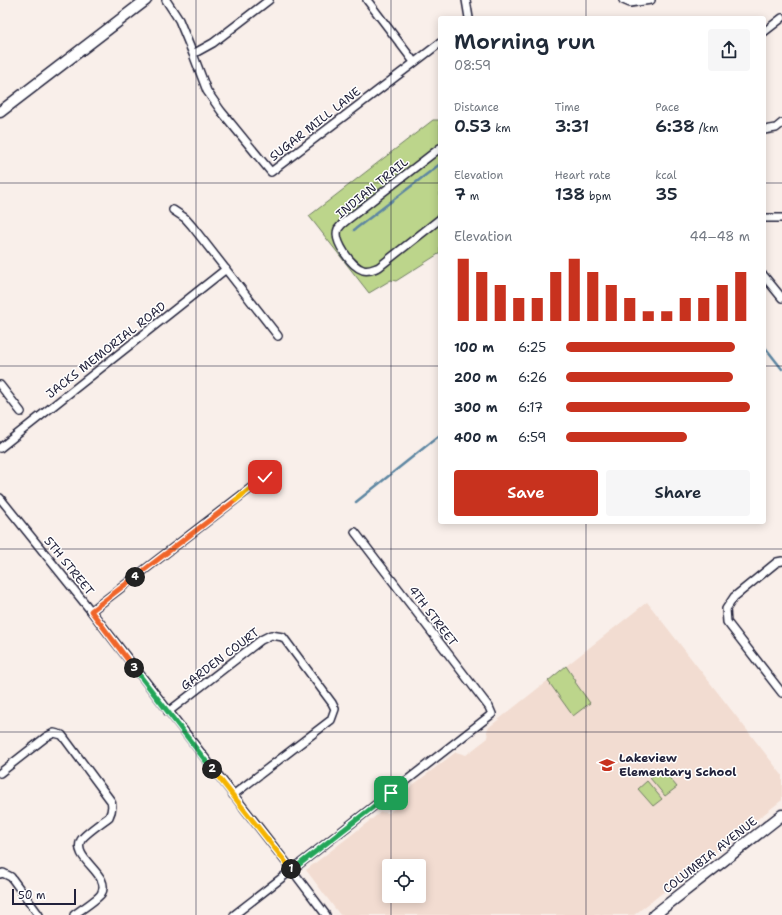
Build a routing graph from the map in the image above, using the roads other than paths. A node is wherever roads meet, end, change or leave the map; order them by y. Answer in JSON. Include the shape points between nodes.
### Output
{"nodes":[{"id":1,"x":146,"y":0,"type":"edge"},
{"id":2,"x":166,"y":0,"type":"edge"},
{"id":3,"x":269,"y":0,"type":"edge"},
{"id":4,"x":367,"y":0,"type":"edge"},
{"id":5,"x":466,"y":0,"type":"edge"},
{"id":6,"x":623,"y":0,"type":"edge"},
{"id":7,"x":651,"y":0,"type":"edge"},
{"id":8,"x":469,"y":16,"type":"edge"},
{"id":9,"x":782,"y":18,"type":"edge"},
{"id":10,"x":766,"y":30,"type":"edge"},
{"id":11,"x":438,"y":44,"type":"edge"},
{"id":12,"x":193,"y":54,"type":"junction"},
{"id":13,"x":414,"y":62,"type":"junction"},
{"id":14,"x":0,"y":112,"type":"edge"},
{"id":15,"x":782,"y":123,"type":"edge"},
{"id":16,"x":766,"y":130,"type":"edge"},
{"id":17,"x":438,"y":150,"type":"edge"},
{"id":18,"x":173,"y":210,"type":"dead end"},
{"id":19,"x":766,"y":218,"type":"edge"},
{"id":20,"x":782,"y":218,"type":"edge"},
{"id":21,"x":438,"y":222,"type":"edge"},
{"id":22,"x":226,"y":269,"type":"junction"},
{"id":23,"x":766,"y":278,"type":"edge"},
{"id":24,"x":782,"y":298,"type":"edge"},
{"id":25,"x":278,"y":336,"type":"dead end"},
{"id":26,"x":0,"y":385,"type":"edge"},
{"id":27,"x":22,"y":412,"type":"dead end"},
{"id":28,"x":0,"y":448,"type":"edge"},
{"id":29,"x":265,"y":477,"type":"dead end"},
{"id":30,"x":0,"y":498,"type":"edge"},
{"id":31,"x":355,"y":532,"type":"dead end"},
{"id":32,"x":782,"y":561,"type":"edge"},
{"id":33,"x":91,"y":611,"type":"junction"},
{"id":34,"x":782,"y":693,"type":"edge"},
{"id":35,"x":168,"y":712,"type":"junction"},
{"id":36,"x":0,"y":773,"type":"edge"},
{"id":37,"x":233,"y":795,"type":"junction"},
{"id":38,"x":782,"y":814,"type":"edge"},
{"id":39,"x":292,"y":870,"type":"junction"},
{"id":40,"x":0,"y":874,"type":"edge"},
{"id":41,"x":39,"y":915,"type":"edge"},
{"id":42,"x":74,"y":915,"type":"edge"},
{"id":43,"x":234,"y":915,"type":"edge"},
{"id":44,"x":326,"y":915,"type":"edge"},
{"id":45,"x":654,"y":915,"type":"edge"}],
"edges":[{"from":1,"to":14,"type":"street"},
{"from":2,"to":12,"type":"street","name":"SUGAR MILL LANE","via":[[179,20]]},
{"from":3,"to":12,"type":"street","via":[[213,43]]},
{"from":4,"to":13,"type":"street"},
{"from":5,"to":8,"type":"street"},
{"from":6,"to":7,"type":"street"},
{"from":9,"to":10,"type":"street"},
{"from":11,"to":13,"type":"street","name":"SUGAR MILL LANE"},
{"from":12,"to":13,"type":"street","name":"SUGAR MILL LANE","via":[[207,91],[271,172]]},
{"from":15,"to":16,"type":"street","via":[[776,128]]},
{"from":17,"to":21,"type":"street","name":"INDIAN TRAIL","via":[[347,220],[338,229],[337,238],[355,266],[368,271],[379,267]]},
{"from":18,"to":22,"type":"street","via":[[185,218]]},
{"from":19,"to":20,"type":"street"},
{"from":22,"to":25,"type":"street"},
{"from":22,"to":28,"type":"street","name":"JACKS MEMORIAL ROAD"},
{"from":23,"to":24,"type":"street"},
{"from":26,"to":27,"type":"street"},
{"from":29,"to":33,"type":"street"},
{"from":30,"to":33,"type":"street","name":"5TH STREET"},
{"from":31,"to":39,"type":"street","name":"4TH STREET","via":[[492,714]]},
{"from":32,"to":34,"type":"street","via":[[777,562],[734,597],[726,609],[727,622]]},
{"from":33,"to":35,"type":"street","name":"5TH STREET"},
{"from":35,"to":37,"type":"street","name":"5TH STREET"},
{"from":35,"to":37,"type":"street","name":"GARDEN COURT","via":[[261,640],[271,635],[283,637],[334,709],[330,720]]},
{"from":36,"to":42,"type":"street","via":[[46,737],[54,733],[62,735],[111,801],[109,817],[86,835],[79,847],[86,861],[100,878],[103,887],[100,895]]},
{"from":37,"to":39,"type":"street","name":"5TH STREET"},
{"from":38,"to":45,"type":"street","name":"COLUMBIA AVENUE"},
{"from":39,"to":43,"type":"street"},
{"from":39,"to":44,"type":"street","name":"5TH STREET"},
{"from":40,"to":41,"type":"street","via":[[11,877]]}]}
